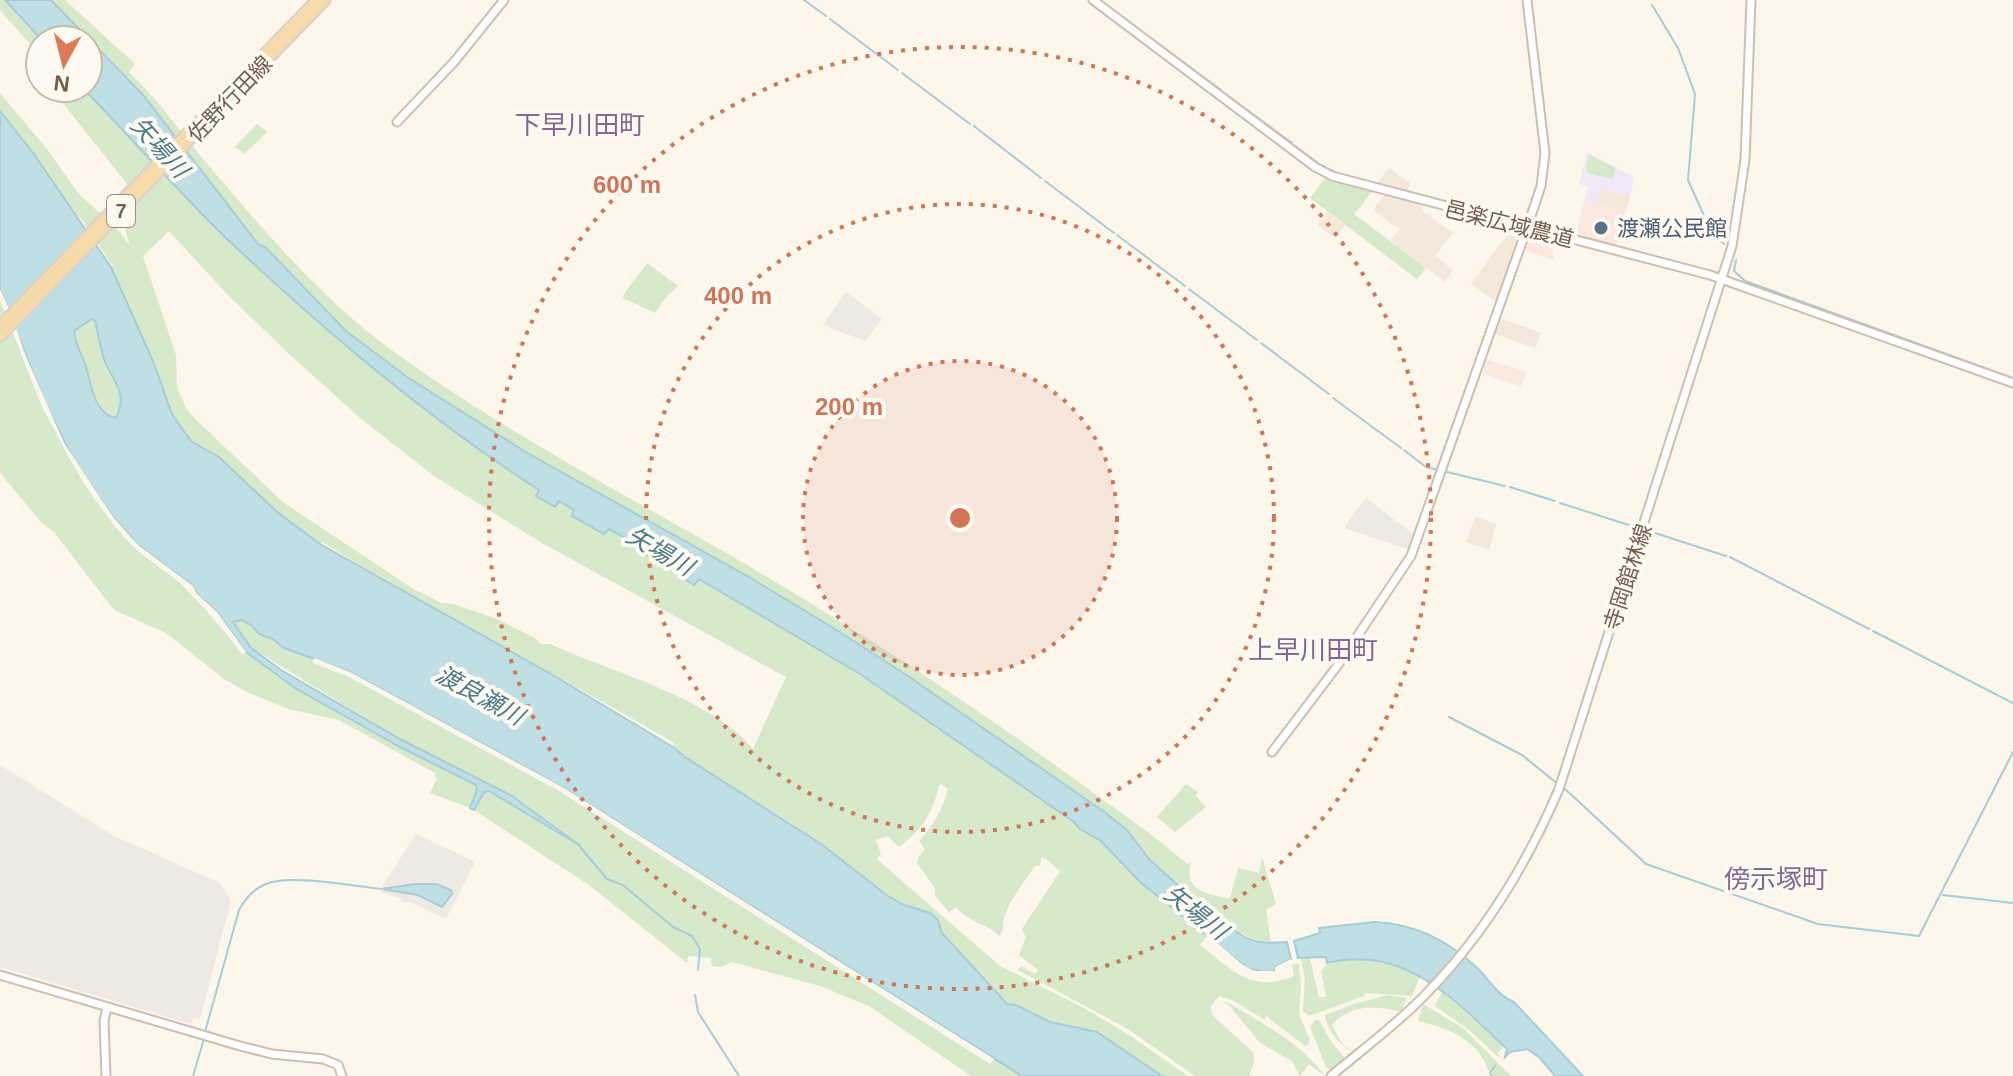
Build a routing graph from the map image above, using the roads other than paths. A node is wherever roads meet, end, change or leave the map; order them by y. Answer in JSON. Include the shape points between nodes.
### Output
{"nodes":[{"id":1,"x":316,"y":0,"type":"edge"},
{"id":2,"x":326,"y":0,"type":"edge"},
{"id":3,"x":504,"y":0,"type":"edge"},
{"id":4,"x":1093,"y":0,"type":"edge"},
{"id":5,"x":1527,"y":0,"type":"edge"},
{"id":6,"x":1751,"y":0,"type":"edge"},
{"id":7,"x":286,"y":36,"type":"junction"},
{"id":8,"x":240,"y":84,"type":"junction"},
{"id":9,"x":397,"y":122,"type":"dead end"},
{"id":10,"x":1527,"y":228,"type":"junction"},
{"id":11,"x":1723,"y":279,"type":"junction"},
{"id":12,"x":0,"y":325,"type":"edge"},
{"id":13,"x":0,"y":337,"type":"edge"},
{"id":14,"x":2013,"y":383,"type":"edge"},
{"id":15,"x":1272,"y":752,"type":"dead end"},
{"id":16,"x":0,"y":975,"type":"edge"},
{"id":17,"x":107,"y":1007,"type":"junction"},
{"id":18,"x":106,"y":1076,"type":"edge"},
{"id":19,"x":342,"y":1076,"type":"edge"},
{"id":20,"x":1331,"y":1076,"type":"edge"}],
"edges":[{"from":1,"to":7,"type":"main road","name":"佐野行田線","number":"7"},
{"from":2,"to":7,"type":"main road","name":"佐野行田線","number":"7"},
{"from":3,"to":9,"type":"street"},
{"from":4,"to":10,"type":"street","name":"邑楽広域農道","via":[[1324,172]]},
{"from":5,"to":10,"type":"street","via":[[1545,153]]},
{"from":6,"to":11,"type":"street","name":"寺岡館林線","via":[[1744,171]]},
{"from":7,"to":8,"type":"main road","name":"佐野行田線","number":"7"},
{"from":8,"to":12,"type":"main road","name":"佐野行田線","number":"7"},
{"from":8,"to":13,"type":"main road","name":"佐野行田線","number":"7"},
{"from":10,"to":11,"type":"street","name":"邑楽広域農道"},
{"from":10,"to":15,"type":"street","via":[[1411,556]]},
{"from":11,"to":14,"type":"street","name":"邑楽広域農道"},
{"from":11,"to":20,"type":"street","name":"寺岡館林線","via":[[1547,817],[1475,937],[1414,1006]]},
{"from":16,"to":17,"type":"street"},
{"from":17,"to":18,"type":"street"},
{"from":17,"to":19,"type":"street","via":[[265,1052],[329,1060]]}]}
